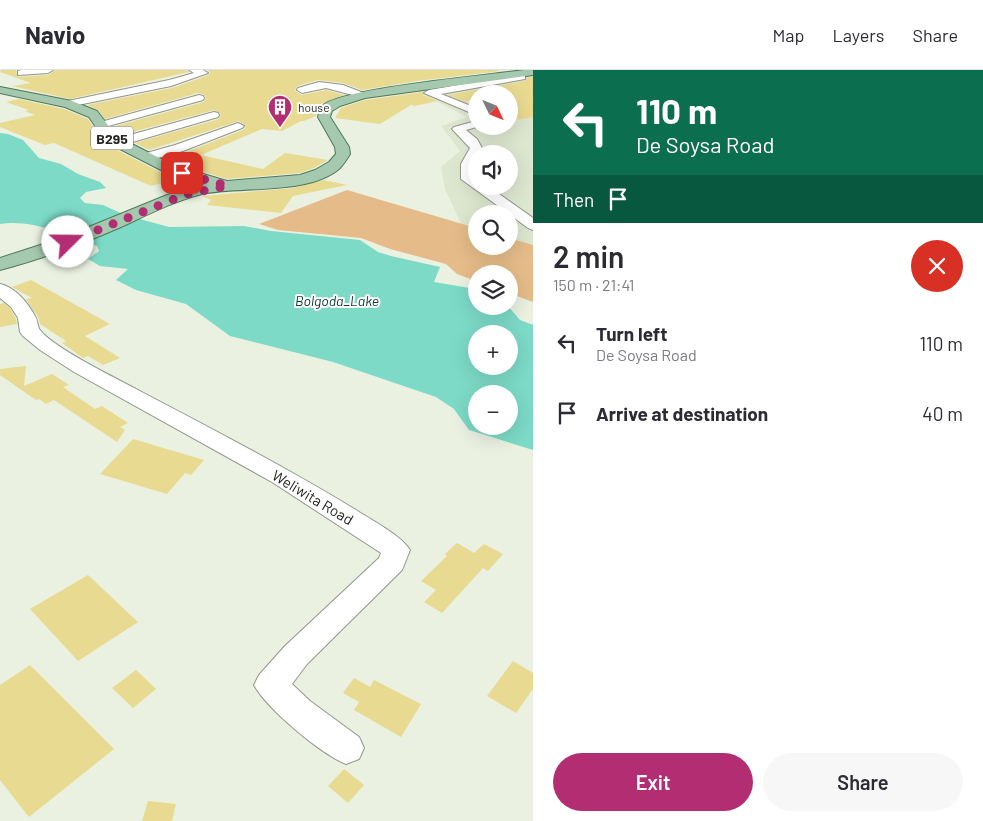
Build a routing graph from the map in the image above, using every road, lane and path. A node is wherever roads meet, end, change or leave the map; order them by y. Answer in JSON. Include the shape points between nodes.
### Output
{"nodes":[{"id":1,"x":48,"y":70,"type":"edge"},
{"id":2,"x":194,"y":70,"type":"edge"},
{"id":3,"x":500,"y":70,"type":"edge"},
{"id":4,"x":21,"y":73,"type":"dead end"},
{"id":5,"x":526,"y":75,"type":"edge"},
{"id":6,"x":472,"y":85,"type":"edge"},
{"id":7,"x":468,"y":86,"type":"edge"},
{"id":8,"x":0,"y":90,"type":"edge"},
{"id":9,"x":302,"y":90,"type":"dead end"},
{"id":10,"x":364,"y":95,"type":"junction"},
{"id":11,"x":200,"y":98,"type":"dead end"},
{"id":12,"x":68,"y":104,"type":"junction"},
{"id":13,"x":468,"y":109,"type":"edge"},
{"id":14,"x":214,"y":115,"type":"dead end"},
{"id":15,"x":101,"y":125,"type":"junction"},
{"id":16,"x":238,"y":126,"type":"dead end"},
{"id":17,"x":468,"y":126,"type":"edge"},
{"id":18,"x":119,"y":142,"type":"junction"},
{"id":19,"x":474,"y":145,"type":"edge"},
{"id":20,"x":147,"y":157,"type":"junction"},
{"id":21,"x":468,"y":162,"type":"edge"},
{"id":22,"x":468,"y":179,"type":"edge"},
{"id":23,"x":228,"y":186,"type":"junction"},
{"id":24,"x":492,"y":195,"type":"edge"},
{"id":25,"x":533,"y":225,"type":"edge"},
{"id":26,"x":0,"y":264,"type":"edge"},
{"id":27,"x":0,"y":289,"type":"edge"},
{"id":28,"x":346,"y":748,"type":"dead end"}],
"edges":[{"from":1,"to":4,"type":"street"},
{"from":2,"to":12,"type":"street","via":[[203,73],[171,83]]},
{"from":3,"to":5,"type":"street"},
{"from":5,"to":6,"type":"street"},
{"from":5,"to":10,"type":"main road"},
{"from":7,"to":13,"type":"street","via":[[429,93]]},
{"from":8,"to":12,"type":"main road","number":"B295"},
{"from":9,"to":10,"type":"street","via":[[321,84]]},
{"from":10,"to":23,"type":"main road","via":[[336,103],[324,112],[344,150],[337,163],[289,182]]},
{"from":11,"to":15,"type":"street"},
{"from":12,"to":15,"type":"main road","number":"B295","via":[[93,114]]},
{"from":14,"to":18,"type":"street"},
{"from":15,"to":18,"type":"main road","number":"B295","via":[[109,136]]},
{"from":16,"to":20,"type":"street"},
{"from":17,"to":19,"type":"street","via":[[458,129]]},
{"from":18,"to":20,"type":"main road","number":"B295"},
{"from":20,"to":23,"type":"main road","number":"B295","via":[[168,168]]},
{"from":21,"to":22,"type":"street"},
{"from":23,"to":26,"type":"main road","via":[[187,194],[52,249]]},
{"from":24,"to":25,"type":"street"},
{"from":27,"to":28,"type":"street","name":"Weliwita Road","via":[[18,304],[27,318],[30,332],[47,346],[81,368],[297,486],[396,550],[392,563],[296,655],[271,684],[298,711]]}]}
